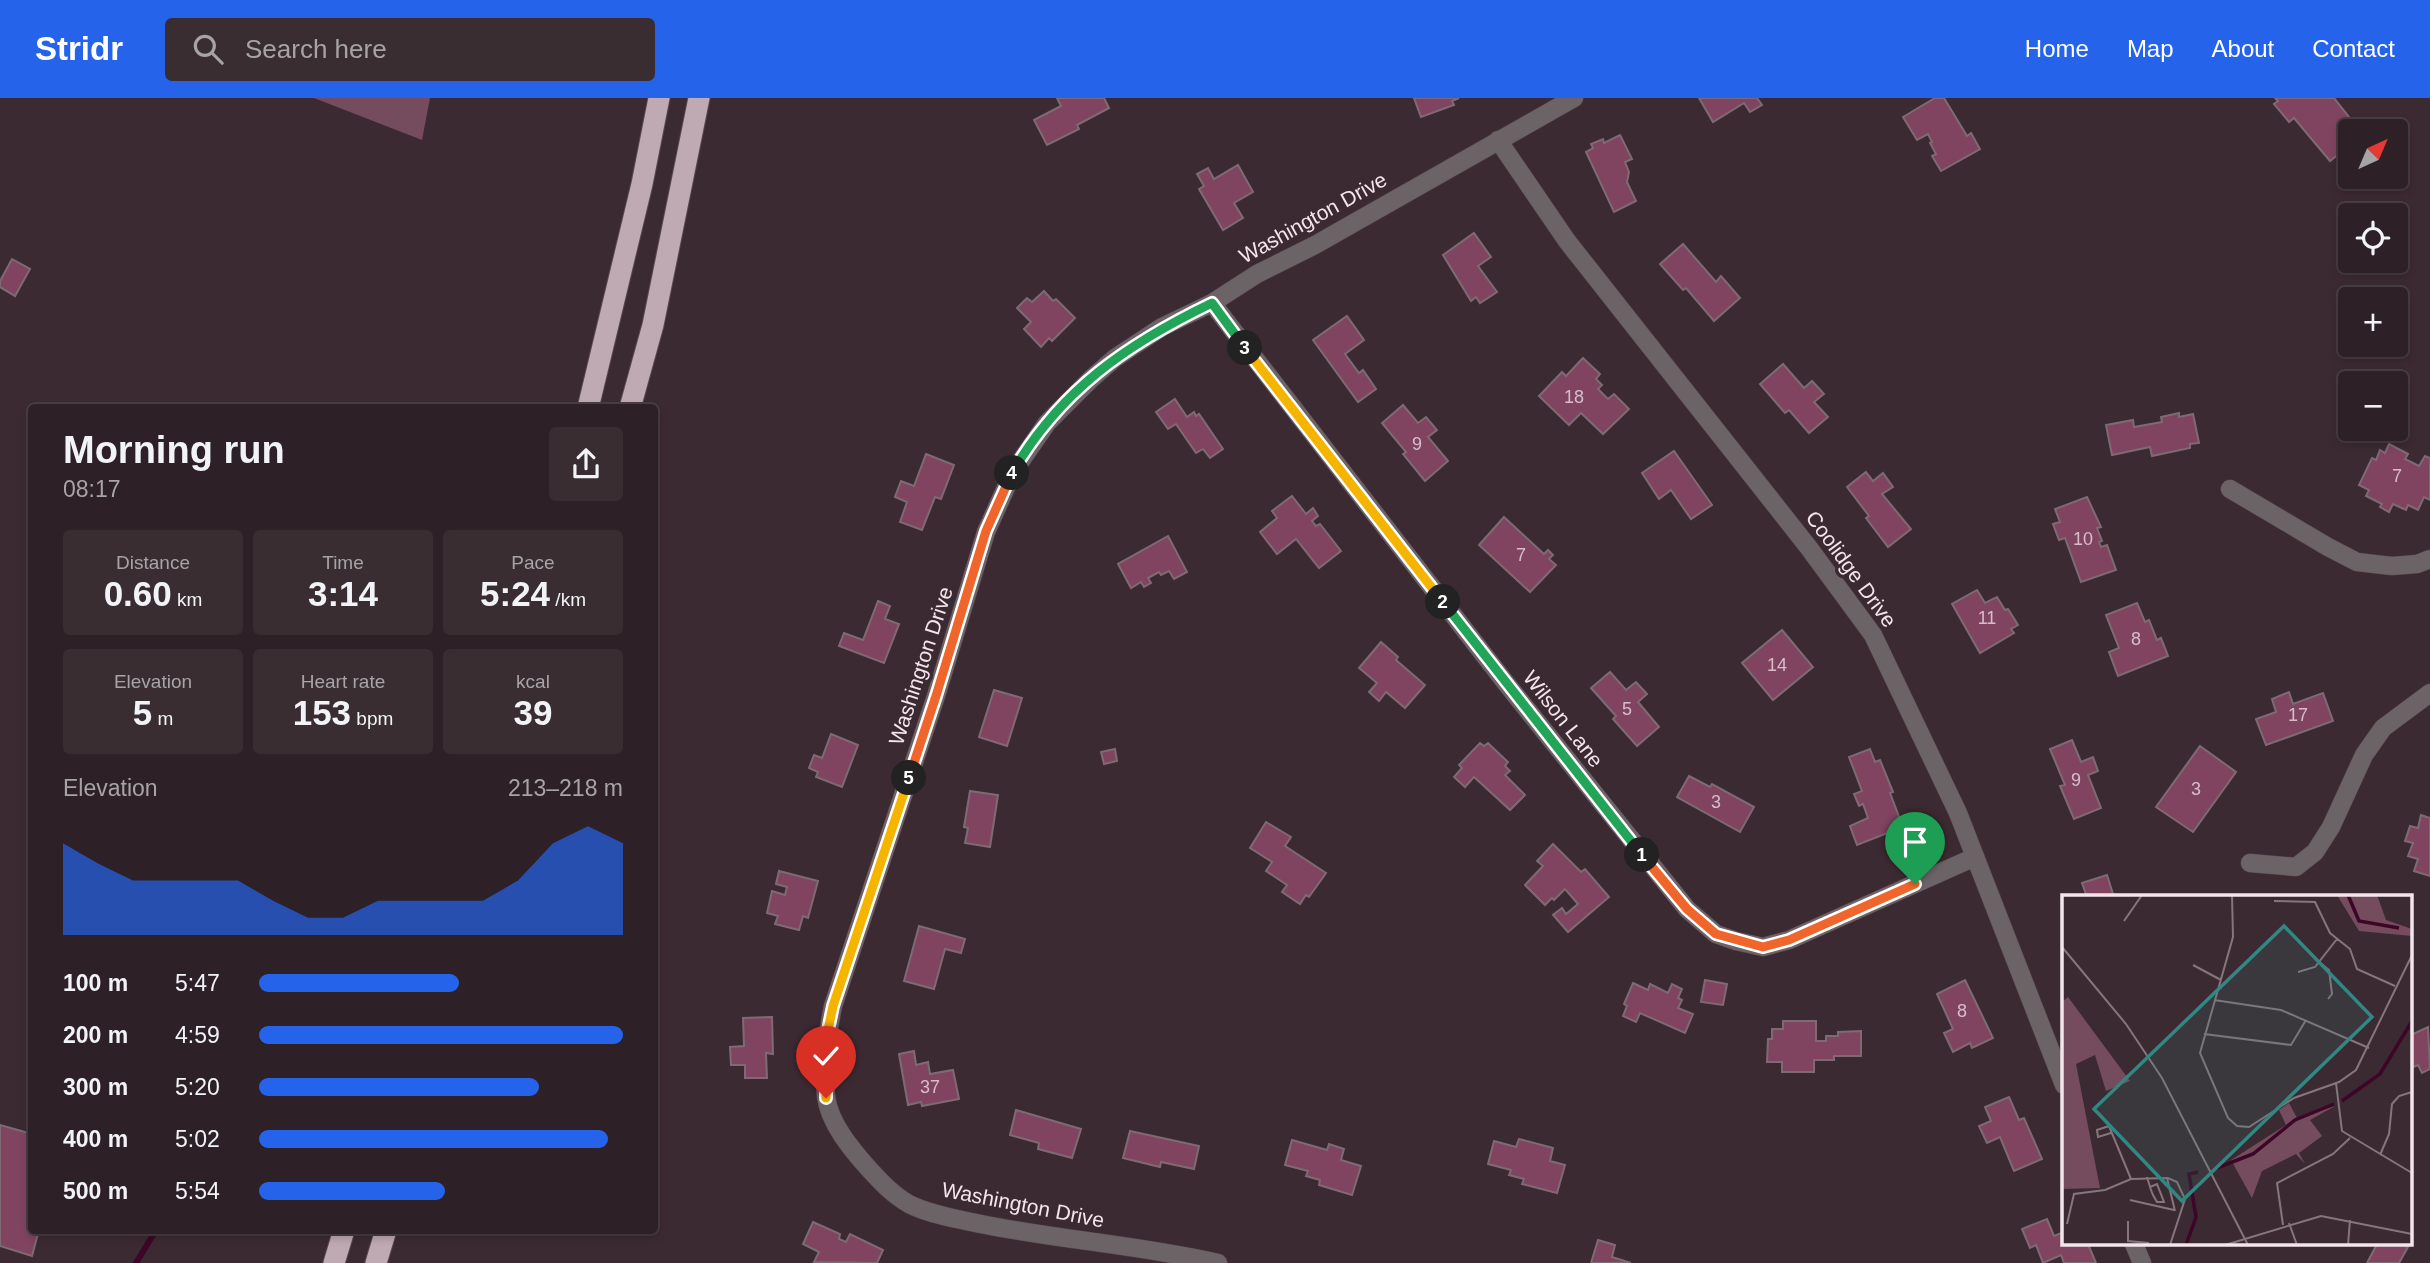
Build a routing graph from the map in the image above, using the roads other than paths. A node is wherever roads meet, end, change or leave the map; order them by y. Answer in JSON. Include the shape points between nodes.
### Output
{"nodes":[{"id":1,"x":659,"y":98,"type":"edge"},
{"id":2,"x":699,"y":98,"type":"edge"},
{"id":3,"x":1574,"y":98,"type":"edge"},
{"id":4,"x":1498,"y":140,"type":"junction"},
{"id":5,"x":1212,"y":303,"type":"junction"},
{"id":6,"x":589,"y":404,"type":"edge"},
{"id":7,"x":632,"y":404,"type":"edge"},
{"id":8,"x":2230,"y":489,"type":"dead end"},
{"id":9,"x":2430,"y":559,"type":"edge"},
{"id":10,"x":2430,"y":693,"type":"edge"},
{"id":11,"x":1975,"y":857,"type":"junction"},
{"id":12,"x":2250,"y":863,"type":"dead end"},
{"id":13,"x":2062,"y":1080,"type":"edge"},
{"id":14,"x":343,"y":1234,"type":"edge"},
{"id":15,"x":385,"y":1234,"type":"edge"},
{"id":16,"x":2135,"y":1246,"type":"edge"},
{"id":17,"x":334,"y":1263,"type":"edge"},
{"id":18,"x":376,"y":1263,"type":"edge"},
{"id":19,"x":1218,"y":1263,"type":"edge"},
{"id":20,"x":2142,"y":1263,"type":"edge"}],
"edges":[{"from":1,"to":6,"type":"highway"},
{"from":2,"to":7,"type":"highway","via":[[653,325]]},
{"from":3,"to":4,"type":"street","name":"Washington Drive"},
{"from":4,"to":5,"type":"street","name":"Washington Drive"},
{"from":4,"to":11,"type":"street","name":"Coolidge Drive","via":[[1567,241],[1873,635]]},
{"from":5,"to":11,"type":"street","name":"Wilson Lane","via":[[1628,838],[1687,909],[1716,934],[1763,947],[1789,940]]},
{"from":5,"to":19,"type":"street","name":"Washington Drive","via":[[1162,327],[1115,358],[1046,423],[1013,471],[986,531],[833,1006],[827,1035],[826,1098],[851,1149],[889,1190],[910,1205],[1005,1229]]},
{"from":8,"to":9,"type":"street","via":[[2357,562],[2392,566]]},
{"from":10,"to":12,"type":"street","via":[[2383,728],[2364,755],[2315,852],[2296,867]]},
{"from":11,"to":13,"type":"street","name":"Coolidge Drive"},
{"from":14,"to":17,"type":"highway"},
{"from":15,"to":18,"type":"highway"},
{"from":16,"to":20,"type":"street"}]}
